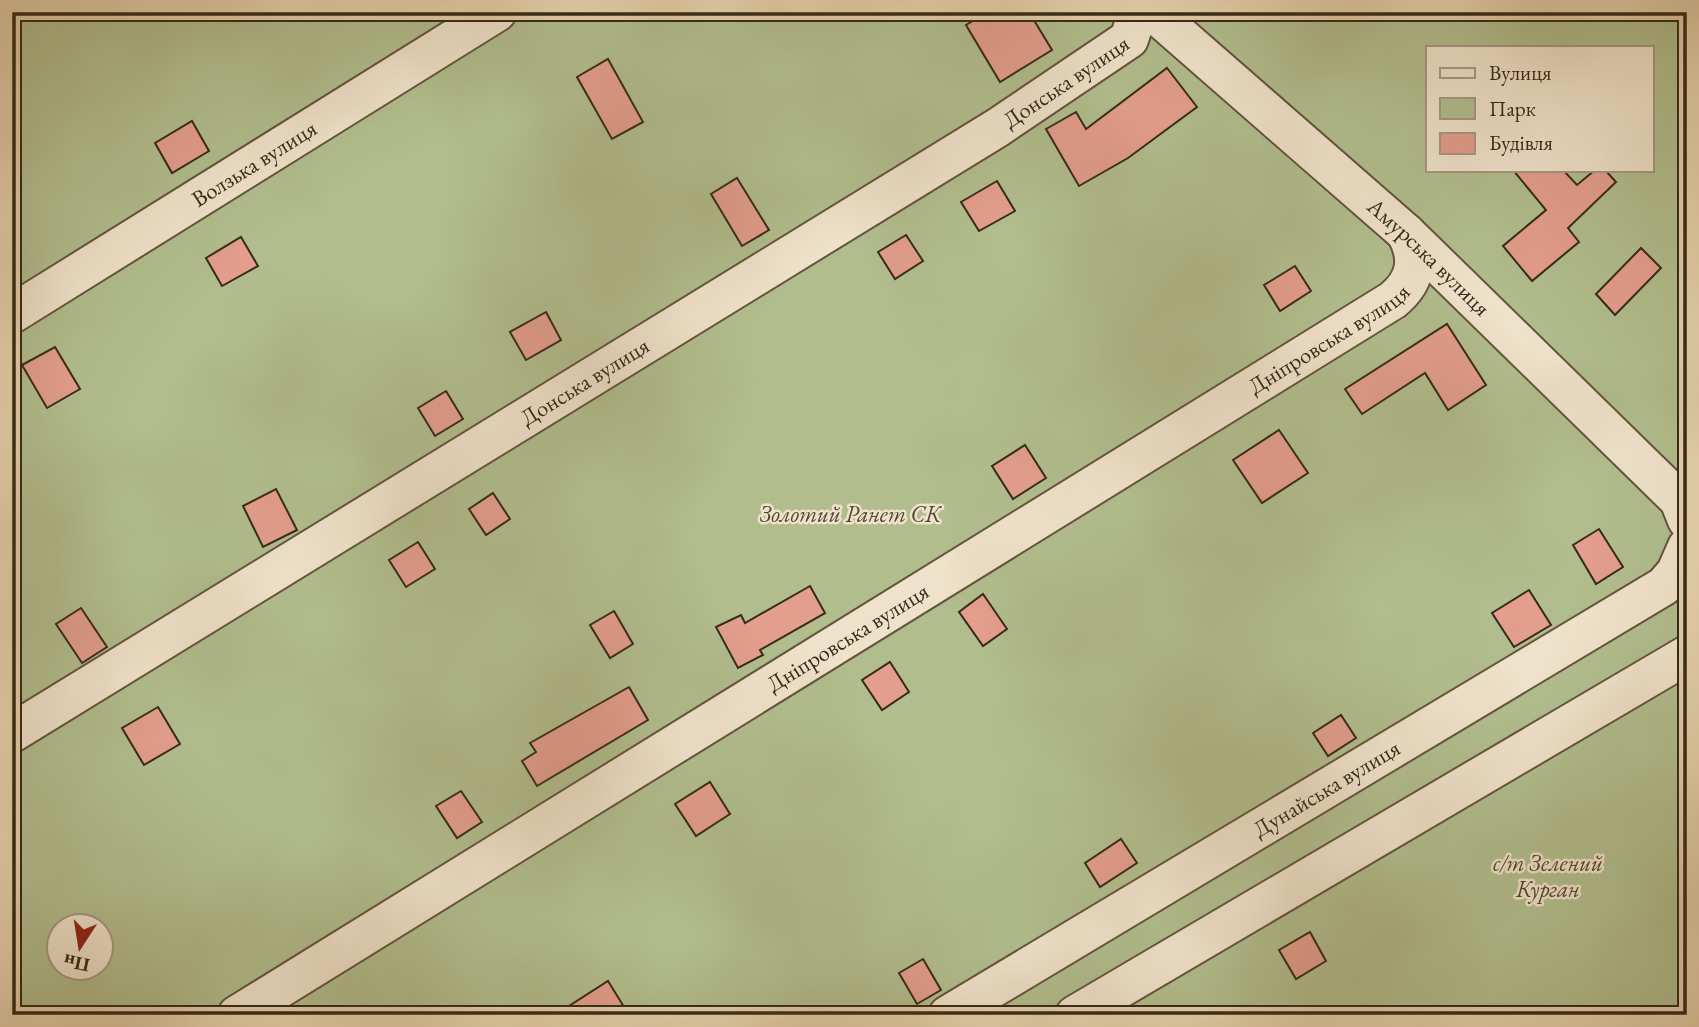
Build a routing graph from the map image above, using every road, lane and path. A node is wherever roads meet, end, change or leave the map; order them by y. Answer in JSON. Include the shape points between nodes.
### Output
{"nodes":[{"id":1,"x":497,"y":12,"type":"edge"},
{"id":2,"x":1134,"y":12,"type":"edge"},
{"id":3,"x":1153,"y":12,"type":"edge"},
{"id":4,"x":1406,"y":233,"type":"junction"},
{"id":5,"x":12,"y":314,"type":"edge"},
{"id":6,"x":1687,"y":520,"type":"edge"},
{"id":7,"x":1687,"y":547,"type":"edge"},
{"id":8,"x":1687,"y":655,"type":"edge"},
{"id":9,"x":12,"y":733,"type":"edge"},
{"id":10,"x":237,"y":1015,"type":"edge"},
{"id":11,"x":948,"y":1015,"type":"edge"},
{"id":12,"x":1075,"y":1015,"type":"edge"}],
"edges":[{"from":1,"to":5,"type":"street","name":"Волзька вулиця"},
{"from":2,"to":9,"type":"street","name":"Донська вулиця","via":[[1129,39],[997,128]]},
{"from":3,"to":4,"type":"street","name":"Амурська вулиця"},
{"from":4,"to":6,"type":"street","name":"Амурська вулиця","via":[[1679,500]]},
{"from":4,"to":10,"type":"street","name":"Дніпровська вулиця","via":[[1413,246],[1413,276],[1393,300]]},
{"from":7,"to":11,"type":"street","name":"Дунайська вулиця","via":[[1664,586]]},
{"from":8,"to":12,"type":"street"}]}
